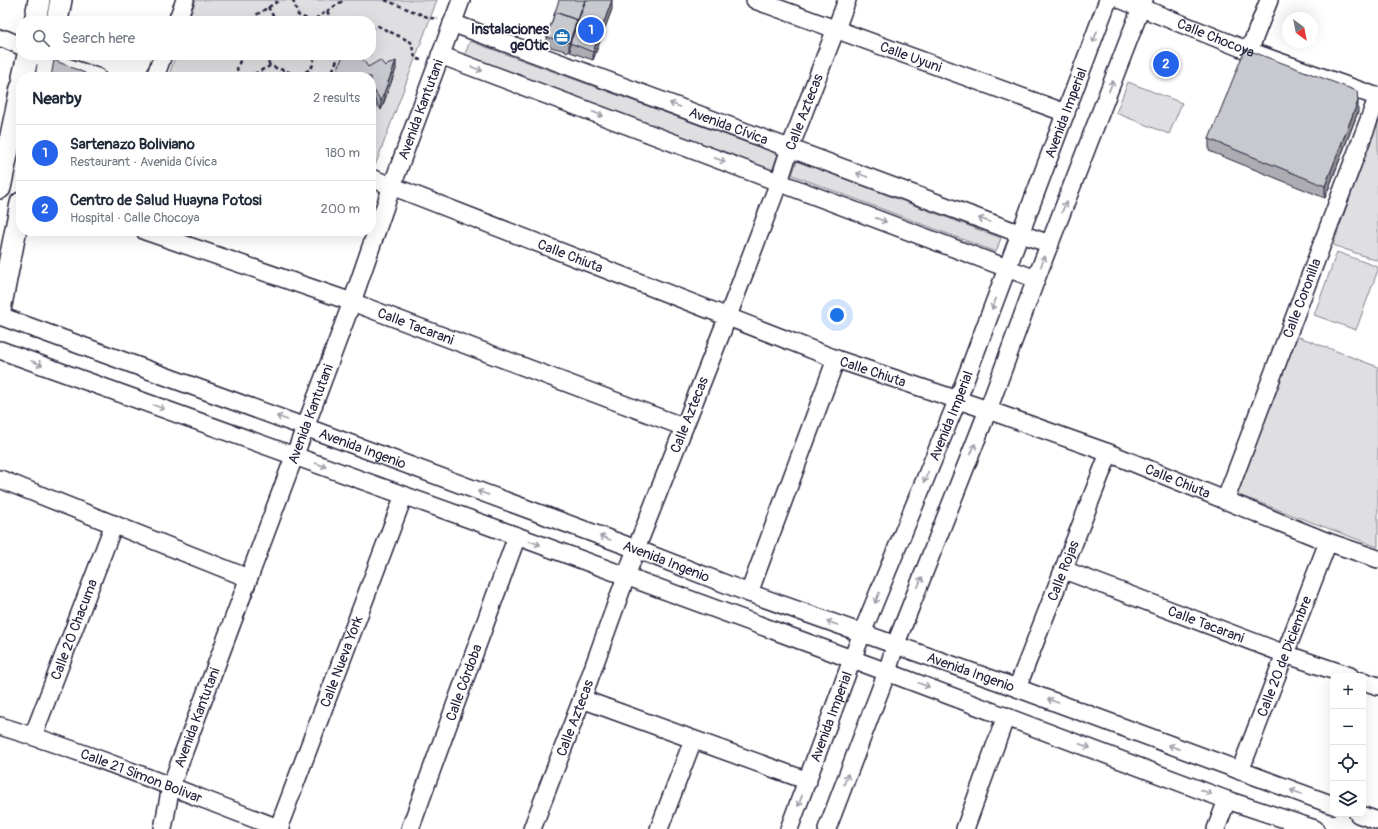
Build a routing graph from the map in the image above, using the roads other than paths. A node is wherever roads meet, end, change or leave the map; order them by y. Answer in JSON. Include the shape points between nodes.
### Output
{"nodes":[{"id":1,"x":39,"y":0,"type":"edge"},
{"id":2,"x":61,"y":0,"type":"edge"},
{"id":3,"x":185,"y":0,"type":"edge"},
{"id":4,"x":461,"y":0,"type":"edge"},
{"id":5,"x":755,"y":0,"type":"edge"},
{"id":6,"x":847,"y":0,"type":"edge"},
{"id":7,"x":1108,"y":0,"type":"edge"},
{"id":8,"x":1122,"y":0,"type":"edge"},
{"id":9,"x":1269,"y":0,"type":"edge"},
{"id":10,"x":1143,"y":3,"type":"edge"},
{"id":11,"x":36,"y":16,"type":"edge"},
{"id":12,"x":58,"y":16,"type":"edge"},
{"id":13,"x":179,"y":16,"type":"edge"},
{"id":14,"x":452,"y":22,"type":"junction"},
{"id":15,"x":835,"y":30,"type":"junction"},
{"id":16,"x":0,"y":39,"type":"edge"},
{"id":17,"x":16,"y":44,"type":"edge"},
{"id":18,"x":1249,"y":51,"type":"junction"},
{"id":19,"x":27,"y":60,"type":"edge"},
{"id":20,"x":161,"y":60,"type":"edge"},
{"id":21,"x":438,"y":61,"type":"junction"},
{"id":22,"x":46,"y":62,"type":"edge"},
{"id":23,"x":24,"y":72,"type":"edge"},
{"id":24,"x":80,"y":72,"type":"edge"},
{"id":25,"x":157,"y":72,"type":"edge"},
{"id":26,"x":1378,"y":96,"type":"edge"},
{"id":27,"x":16,"y":111,"type":"edge"},
{"id":28,"x":1066,"y":113,"type":"junction"},
{"id":29,"x":790,"y":148,"type":"junction"},
{"id":30,"x":1,"y":180,"type":"edge"},
{"id":31,"x":376,"y":180,"type":"edge"},
{"id":32,"x":779,"y":182,"type":"junction"},
{"id":33,"x":392,"y":186,"type":"junction"},
{"id":34,"x":16,"y":228,"type":"edge"},
{"id":35,"x":376,"y":232,"type":"edge"},
{"id":36,"x":1020,"y":234,"type":"junction"},
{"id":37,"x":160,"y":236,"type":"edge"},
{"id":38,"x":375,"y":236,"type":"edge"},
{"id":39,"x":1050,"y":244,"type":"junction"},
{"id":40,"x":1008,"y":268,"type":"junction"},
{"id":41,"x":1036,"y":279,"type":"junction"},
{"id":42,"x":352,"y":302,"type":"junction"},
{"id":43,"x":0,"y":310,"type":"edge"},
{"id":44,"x":0,"y":316,"type":"edge"},
{"id":45,"x":728,"y":316,"type":"junction"},
{"id":46,"x":0,"y":350,"type":"edge"},
{"id":47,"x":836,"y":359,"type":"junction"},
{"id":48,"x":958,"y":399,"type":"junction"},
{"id":49,"x":988,"y":410,"type":"junction"},
{"id":50,"x":305,"y":426,"type":"junction"},
{"id":51,"x":684,"y":427,"type":"junction"},
{"id":52,"x":1109,"y":453,"type":"junction"},
{"id":53,"x":295,"y":455,"type":"junction"},
{"id":54,"x":0,"y":479,"type":"edge"},
{"id":55,"x":404,"y":495,"type":"junction"},
{"id":56,"x":1224,"y":500,"type":"junction"},
{"id":57,"x":114,"y":524,"type":"junction"},
{"id":58,"x":517,"y":536,"type":"junction"},
{"id":59,"x":1328,"y":542,"type":"junction"},
{"id":60,"x":636,"y":549,"type":"junction"},
{"id":61,"x":1378,"y":559,"type":"edge"},
{"id":62,"x":1064,"y":570,"type":"junction"},
{"id":63,"x":627,"y":576,"type":"junction"},
{"id":64,"x":248,"y":578,"type":"junction"},
{"id":65,"x":749,"y":593,"type":"junction"},
{"id":66,"x":862,"y":633,"type":"junction"},
{"id":67,"x":895,"y":646,"type":"junction"},
{"id":68,"x":1284,"y":654,"type":"junction"},
{"id":69,"x":852,"y":659,"type":"junction"},
{"id":70,"x":887,"y":672,"type":"junction"},
{"id":71,"x":1341,"y":673,"type":"edge"},
{"id":72,"x":1366,"y":681,"type":"edge"},
{"id":73,"x":1378,"y":686,"type":"edge"},
{"id":74,"x":1017,"y":688,"type":"junction"},
{"id":75,"x":582,"y":699,"type":"junction"},
{"id":76,"x":1006,"y":716,"type":"junction"},
{"id":77,"x":0,"y":726,"type":"edge"},
{"id":78,"x":33,"y":736,"type":"junction"},
{"id":79,"x":693,"y":740,"type":"junction"},
{"id":80,"x":1240,"y":771,"type":"junction"},
{"id":81,"x":808,"y":782,"type":"junction"},
{"id":82,"x":172,"y":786,"type":"junction"},
{"id":83,"x":1227,"y":800,"type":"junction"},
{"id":84,"x":1330,"y":804,"type":"edge"},
{"id":85,"x":1366,"y":817,"type":"edge"},
{"id":86,"x":1378,"y":821,"type":"edge"},
{"id":87,"x":163,"y":829,"type":"edge"},
{"id":88,"x":279,"y":829,"type":"edge"},
{"id":89,"x":410,"y":829,"type":"edge"},
{"id":90,"x":532,"y":829,"type":"edge"},
{"id":91,"x":659,"y":829,"type":"edge"},
{"id":92,"x":789,"y":829,"type":"edge"},
{"id":93,"x":827,"y":829,"type":"edge"},
{"id":94,"x":964,"y":829,"type":"edge"},
{"id":95,"x":1216,"y":829,"type":"edge"},
{"id":96,"x":1314,"y":829,"type":"edge"}],
"edges":[{"from":1,"to":11,"type":"main road"},
{"from":2,"to":12,"type":"main road"},
{"from":3,"to":13,"type":"street"},
{"from":4,"to":14,"type":"street","name":"Avenida Kantutani"},
{"from":5,"to":15,"type":"street","name":"Calle Uyuni"},
{"from":6,"to":15,"type":"street","name":"Calle Aztecas"},
{"from":7,"to":28,"type":"street","name":"Avenida Imperial","one_way":true},
{"from":8,"to":10,"type":"street","name":"Calle Chocoya"},
{"from":9,"to":18,"type":"street"},
{"from":10,"to":18,"type":"street","name":"Calle Chocoya"},
{"from":39,"to":10,"type":"street","one_way":true},
{"from":14,"to":21,"type":"street","name":"Avenida Kantutani"},
{"from":29,"to":14,"type":"street","name":"Avenida Cívica","one_way":true},
{"from":15,"to":28,"type":"street","name":"Calle Uyuni"},
{"from":15,"to":29,"type":"street","name":"Calle Aztecas"},
{"from":16,"to":17,"type":"street"},
{"from":18,"to":26,"type":"street","name":"Calle Chocoya"},
{"from":19,"to":23,"type":"main road"},
{"from":20,"to":25,"type":"street"},
{"from":21,"to":32,"type":"street","one_way":true},
{"from":21,"to":33,"type":"street","name":"Avenida Kantutani"},
{"from":22,"to":24,"type":"street"},
{"from":26,"to":56,"type":"street","name":"Calle Coronilla"},
{"from":27,"to":30,"type":"main road"},
{"from":28,"to":36,"type":"street","name":"Avenida Imperial"},
{"from":29,"to":32,"type":"street","name":"Calle Aztecas"},
{"from":36,"to":29,"type":"street","name":"Avenida Cívica","one_way":true},
{"from":31,"to":33,"type":"street","name":"Calle Chiuta"},
{"from":32,"to":40,"type":"street","one_way":true},
{"from":32,"to":45,"type":"street","name":"Calle Aztecas"},
{"from":33,"to":35,"type":"street","name":"Avenida Kantutani"},
{"from":33,"to":45,"type":"street","name":"Calle Chiuta"},
{"from":34,"to":43,"type":"main road"},
{"from":36,"to":39,"type":"street","name":"Avenida Cívica"},
{"from":36,"to":40,"type":"street","name":"Avenida Imperial"},
{"from":37,"to":42,"type":"street","name":"Calle Tacarani"},
{"from":38,"to":42,"type":"street","name":"Avenida Kantutani"},
{"from":41,"to":39,"type":"street","one_way":true},
{"from":40,"to":41,"type":"street"},
{"from":40,"to":48,"type":"street","name":"Avenida Imperial","one_way":true},
{"from":41,"to":49,"type":"street"},
{"from":42,"to":50,"type":"street","name":"Avenida Kantutani"},
{"from":42,"to":51,"type":"street","name":"Calle Tacarani"},
{"from":50,"to":44,"type":"street","name":"Avenida Ingenio","one_way":true},
{"from":45,"to":47,"type":"street","name":"Calle Chiuta"},
{"from":45,"to":51,"type":"street","name":"Calle Aztecas"},
{"from":46,"to":53,"type":"street","name":"Avenida Ingenio","one_way":true},
{"from":47,"to":48,"type":"street","name":"Calle Chiuta"},
{"from":47,"to":65,"type":"street"},
{"from":48,"to":49,"type":"street","name":"Calle Chiuta"},
{"from":48,"to":66,"type":"street","name":"Avenida Imperial","one_way":true},
{"from":49,"to":52,"type":"street","name":"Calle Chiuta"},
{"from":67,"to":49,"type":"street","one_way":true},
{"from":50,"to":53,"type":"street","name":"Avenida Kantutani"},
{"from":60,"to":50,"type":"street","name":"Avenida Ingenio","one_way":true},
{"from":51,"to":60,"type":"street","name":"Calle Aztecas"},
{"from":52,"to":56,"type":"street","name":"Calle Chiuta"},
{"from":52,"to":62,"type":"street","name":"Calle Rojas"},
{"from":53,"to":55,"type":"street","name":"Avenida Ingenio","one_way":true},
{"from":53,"to":64,"type":"street","name":"Avenida Kantutani"},
{"from":54,"to":57,"type":"street"},
{"from":55,"to":58,"type":"street","name":"Avenida Ingenio"},
{"from":55,"to":88,"type":"street","name":"Calle Nueva York"},
{"from":56,"to":59,"type":"street","name":"Calle Chiuta"},
{"from":57,"to":64,"type":"street"},
{"from":57,"to":78,"type":"street","name":"Calle 20 Chacuma"},
{"from":58,"to":63,"type":"street","name":"Avenida Ingenio","one_way":true},
{"from":58,"to":89,"type":"street","name":"Calle Córdoba"},
{"from":59,"to":61,"type":"street","name":"Calle Chiuta"},
{"from":59,"to":68,"type":"street","name":"Calle 20 de Diciembre"},
{"from":60,"to":63,"type":"street","name":"Calle Aztecas"},
{"from":60,"to":65,"type":"street","name":"Avenida Ingenio"},
{"from":62,"to":68,"type":"street","name":"Calle Tacarani"},
{"from":62,"to":74,"type":"street","name":"Calle Rojas"},
{"from":63,"to":69,"type":"street","name":"Avenida Ingenio"},
{"from":63,"to":75,"type":"street","name":"Calle Aztecas"},
{"from":64,"to":82,"type":"street","name":"Avenida Kantutani"},
{"from":66,"to":65,"type":"street","name":"Avenida Ingenio","one_way":true},
{"from":66,"to":67,"type":"street","name":"Avenida Ingenio"},
{"from":66,"to":69,"type":"street","name":"Avenida Imperial"},
{"from":67,"to":70,"type":"street"},
{"from":67,"to":74,"type":"street","name":"Avenida Ingenio"},
{"from":68,"to":71,"type":"street","name":"Calle Tacarani"},
{"from":68,"to":80,"type":"street","name":"Calle 20 de Diciembre"},
{"from":69,"to":70,"type":"street","name":"Avenida Ingenio"},
{"from":69,"to":81,"type":"street","name":"Avenida Imperial"},
{"from":70,"to":76,"type":"street","name":"Avenida Ingenio","one_way":true},
{"from":93,"to":70,"type":"street","one_way":true},
{"from":72,"to":73,"type":"street"},
{"from":80,"to":74,"type":"street","name":"Avenida Ingenio","one_way":true},
{"from":75,"to":79,"type":"street"},
{"from":75,"to":90,"type":"street","name":"Calle Aztecas"},
{"from":76,"to":83,"type":"street","name":"Avenida Ingenio","one_way":true},
{"from":76,"to":94,"type":"street"},
{"from":77,"to":78,"type":"street","name":"Calle 21 Simon Bolivar"},
{"from":78,"to":82,"type":"street","name":"Calle 21 Simon Bolivar"},
{"from":79,"to":81,"type":"street"},
{"from":79,"to":91,"type":"street"},
{"from":84,"to":80,"type":"street","name":"Avenida Ingenio","one_way":true},
{"from":81,"to":92,"type":"street","name":"Avenida Imperial","one_way":true},
{"from":82,"to":87,"type":"street","name":"Avenida Kantutani"},
{"from":82,"to":88,"type":"street","name":"Calle 21 Simon Bolivar"},
{"from":83,"to":95,"type":"street"},
{"from":83,"to":96,"type":"street","name":"Avenida Ingenio"},
{"from":85,"to":86,"type":"street"}]}
